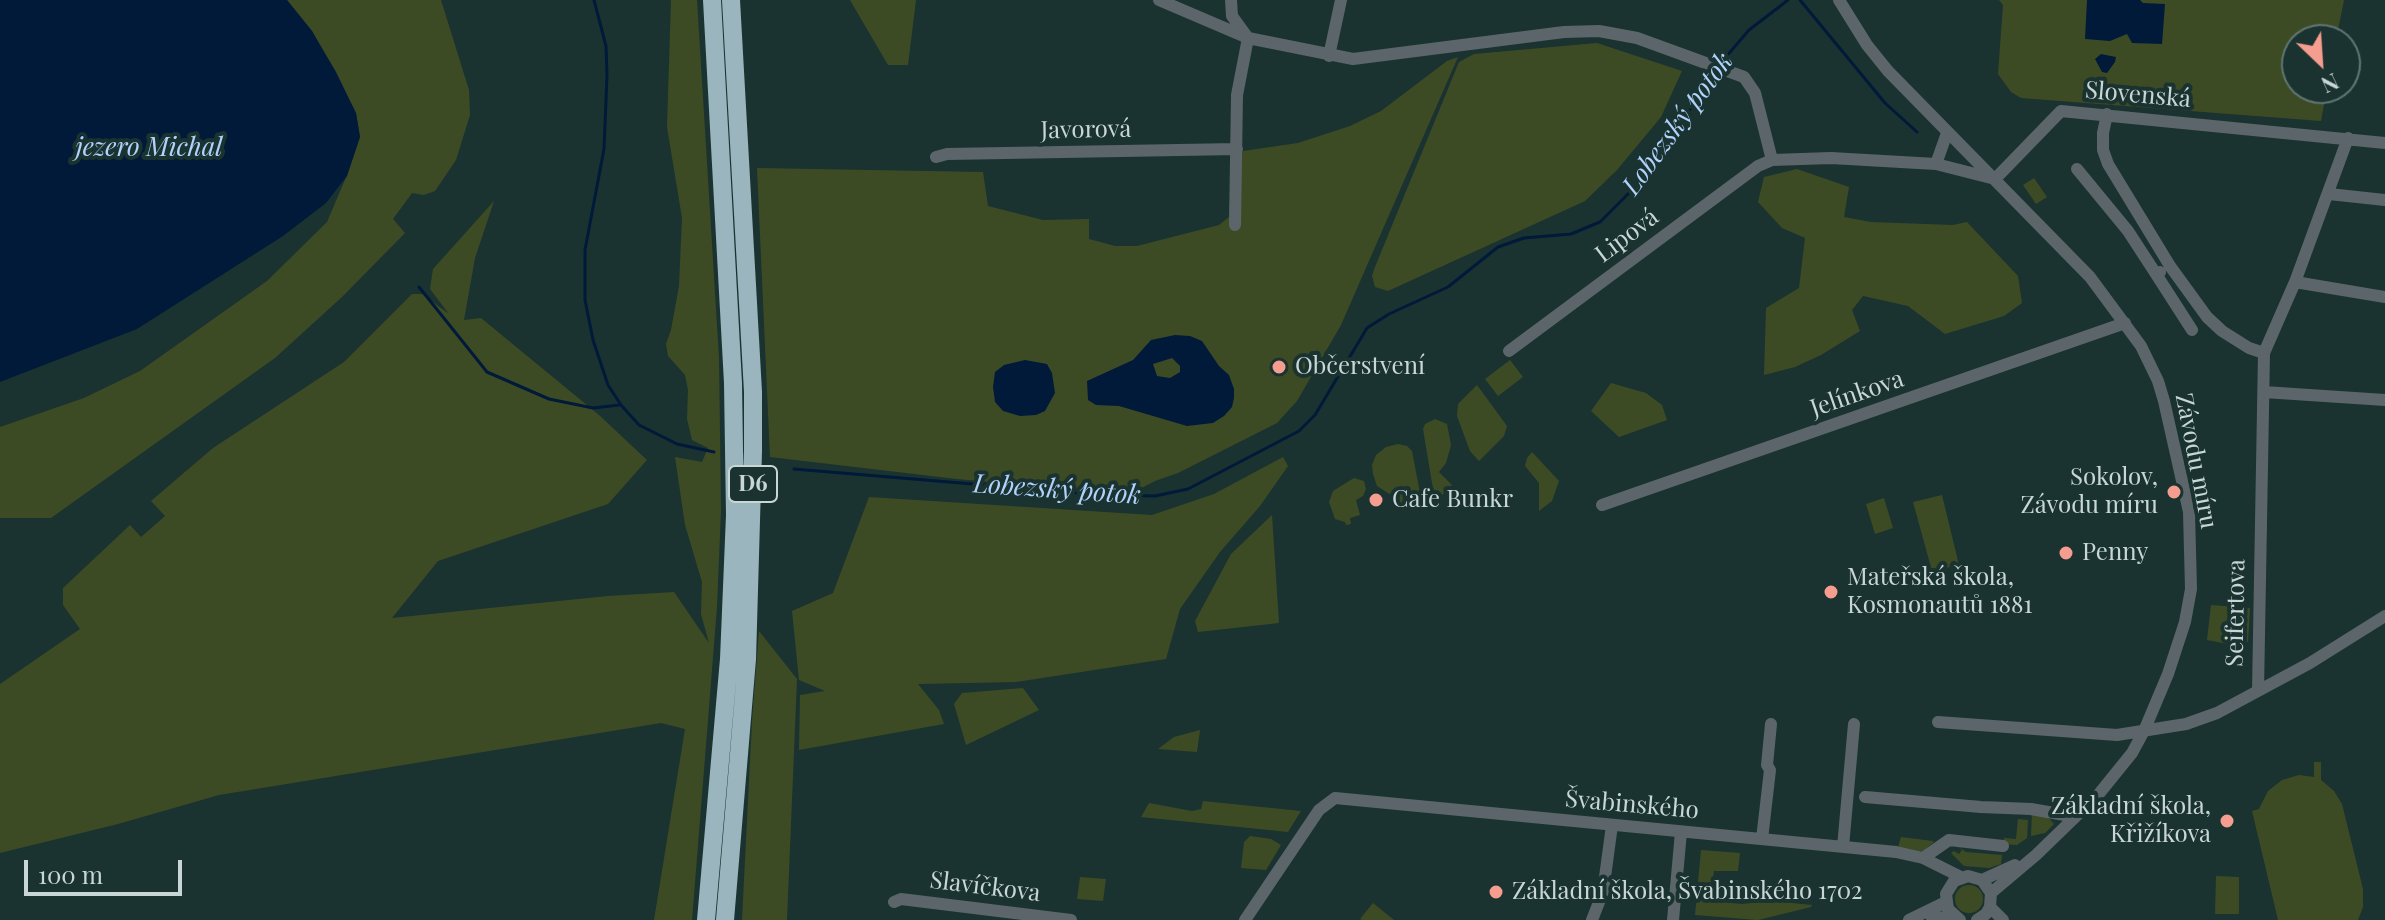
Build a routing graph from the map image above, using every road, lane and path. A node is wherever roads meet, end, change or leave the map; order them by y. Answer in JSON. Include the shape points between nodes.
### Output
{"nodes":[{"id":1,"x":712,"y":0,"type":"edge"},
{"id":2,"x":731,"y":0,"type":"edge"},
{"id":3,"x":1159,"y":0,"type":"edge"},
{"id":4,"x":1231,"y":0,"type":"edge"},
{"id":5,"x":1341,"y":0,"type":"edge"},
{"id":6,"x":1839,"y":0,"type":"edge"},
{"id":7,"x":1248,"y":38,"type":"junction"},
{"id":8,"x":1329,"y":56,"type":"junction"},
{"id":9,"x":2107,"y":114,"type":"junction"},
{"id":10,"x":1947,"y":133,"type":"junction"},
{"id":11,"x":2348,"y":138,"type":"junction"},
{"id":12,"x":2385,"y":143,"type":"edge"},
{"id":13,"x":1237,"y":149,"type":"junction"},
{"id":14,"x":936,"y":157,"type":"dead end"},
{"id":15,"x":1772,"y":160,"type":"junction"},
{"id":16,"x":1936,"y":164,"type":"junction"},
{"id":17,"x":2077,"y":169,"type":"dead end"},
{"id":18,"x":1995,"y":179,"type":"junction"},
{"id":19,"x":2329,"y":194,"type":"junction"},
{"id":20,"x":2385,"y":200,"type":"edge"},
{"id":21,"x":1235,"y":225,"type":"dead end"},
{"id":22,"x":2170,"y":266,"type":"junction"},
{"id":23,"x":2156,"y":274,"type":"junction"},
{"id":24,"x":2295,"y":282,"type":"junction"},
{"id":25,"x":2385,"y":297,"type":"edge"},
{"id":26,"x":2125,"y":323,"type":"junction"},
{"id":27,"x":2192,"y":330,"type":"dead end"},
{"id":28,"x":1509,"y":351,"type":"dead end"},
{"id":29,"x":2264,"y":353,"type":"junction"},
{"id":30,"x":2264,"y":392,"type":"junction"},
{"id":31,"x":2385,"y":400,"type":"edge"},
{"id":32,"x":1602,"y":505,"type":"dead end"},
{"id":33,"x":2385,"y":616,"type":"edge"},
{"id":34,"x":2258,"y":691,"type":"junction"},
{"id":35,"x":1938,"y":722,"type":"dead end"},
{"id":36,"x":1771,"y":724,"type":"dead end"},
{"id":37,"x":1854,"y":724,"type":"dead end"},
{"id":38,"x":2144,"y":731,"type":"junction"},
{"id":39,"x":1865,"y":797,"type":"dead end"},
{"id":40,"x":2071,"y":821,"type":"junction"},
{"id":41,"x":1612,"y":825,"type":"junction"},
{"id":42,"x":1681,"y":832,"type":"junction"},
{"id":43,"x":1762,"y":839,"type":"junction"},
{"id":44,"x":2003,"y":846,"type":"dead end"},
{"id":45,"x":1843,"y":847,"type":"junction"},
{"id":46,"x":2036,"y":855,"type":"junction"},
{"id":47,"x":1923,"y":858,"type":"junction"},
{"id":48,"x":1961,"y":877,"type":"junction"},
{"id":49,"x":1982,"y":880,"type":"junction"},
{"id":50,"x":1949,"y":887,"type":"junction"},
{"id":51,"x":1991,"y":893,"type":"junction"},
{"id":52,"x":894,"y":902,"type":"dead end"},
{"id":53,"x":1946,"y":902,"type":"junction"},
{"id":54,"x":1990,"y":907,"type":"junction"},
{"id":55,"x":1956,"y":918,"type":"edge"},
{"id":56,"x":706,"y":920,"type":"edge"},
{"id":57,"x":725,"y":920,"type":"edge"},
{"id":58,"x":1071,"y":920,"type":"edge"},
{"id":59,"x":1245,"y":920,"type":"edge"},
{"id":60,"x":1592,"y":920,"type":"edge"},
{"id":61,"x":1673,"y":920,"type":"edge"},
{"id":62,"x":1909,"y":920,"type":"edge"},
{"id":63,"x":1932,"y":920,"type":"edge"},
{"id":64,"x":1980,"y":920,"type":"edge"},
{"id":65,"x":2003,"y":920,"type":"edge"}],
"edges":[{"from":1,"to":56,"type":"highway","number":"D6","via":[[735,515],[729,659]]},
{"from":2,"to":57,"type":"highway","number":"D6","via":[[753,451],[747,659]]},
{"from":3,"to":7,"type":"street"},
{"from":4,"to":7,"type":"street","via":[[1232,16]]},
{"from":5,"to":8,"type":"street"},
{"from":6,"to":10,"type":"street","name":"Závodu míru","via":[[1888,71]]},
{"from":7,"to":8,"type":"street"},
{"from":7,"to":13,"type":"street","via":[[1237,95]]},
{"from":8,"to":15,"type":"street","via":[[1353,59],[1564,32],[1637,38],[1744,77],[1755,93]]},
{"from":9,"to":11,"type":"street","name":"Slovenská"},
{"from":9,"to":18,"type":"street","name":"Slovenská","via":[[2061,111]]},
{"from":9,"to":22,"type":"street","via":[[2103,150],[2108,164]]},
{"from":10,"to":16,"type":"street"},
{"from":10,"to":18,"type":"street","name":"Závodu míru"},
{"from":11,"to":12,"type":"street","name":"Slovenská"},
{"from":11,"to":19,"type":"street","name":"Seifertova"},
{"from":13,"to":14,"type":"street","name":"Javorová"},
{"from":13,"to":21,"type":"street"},
{"from":15,"to":16,"type":"street"},
{"from":15,"to":28,"type":"street","name":"Lipová"},
{"from":16,"to":18,"type":"street"},
{"from":17,"to":23,"type":"street"},
{"from":18,"to":26,"type":"street","name":"Závodu míru","via":[[2090,277]]},
{"from":19,"to":20,"type":"street"},
{"from":19,"to":24,"type":"street","name":"Seifertova"},
{"from":22,"to":23,"type":"street"},
{"from":22,"to":29,"type":"street","via":[[2222,331]]},
{"from":23,"to":27,"type":"street"},
{"from":24,"to":25,"type":"street"},
{"from":24,"to":29,"type":"street","name":"Seifertova"},
{"from":26,"to":32,"type":"street","name":"Jelínkova"},
{"from":26,"to":38,"type":"street","name":"Závodu míru","via":[[2158,381],[2189,512],[2191,589],[2185,622]]},
{"from":29,"to":30,"type":"street","name":"Seifertova"},
{"from":30,"to":31,"type":"street"},
{"from":30,"to":34,"type":"street","name":"Seifertova"},
{"from":33,"to":34,"type":"street"},
{"from":34,"to":38,"type":"street","via":[[2186,724]]},
{"from":35,"to":38,"type":"street","via":[[2117,735]]},
{"from":36,"to":43,"type":"street"},
{"from":37,"to":45,"type":"street"},
{"from":38,"to":40,"type":"street","name":"Závodu míru","via":[[2117,772]]},
{"from":39,"to":40,"type":"street","via":[[2031,809],[2065,815]]},
{"from":40,"to":46,"type":"street","name":"Závodu míru"},
{"from":41,"to":42,"type":"street","name":"Švabinského"},
{"from":41,"to":59,"type":"street","name":"Švabinského","via":[[1335,798],[1319,810]]},
{"from":41,"to":60,"type":"street","via":[[1603,892]]},
{"from":42,"to":43,"type":"street","name":"Švabinského"},
{"from":42,"to":61,"type":"street"},
{"from":43,"to":45,"type":"street","name":"Švabinského"},
{"from":44,"to":47,"type":"street","via":[[1949,840]]},
{"from":45,"to":47,"type":"street","name":"Švabinského"},
{"from":46,"to":49,"type":"street","name":"Závodu míru"},
{"from":46,"to":51,"type":"street","name":"Závodu míru"},
{"from":47,"to":48,"type":"street","name":"Švabinského"},
{"from":47,"to":50,"type":"street"},
{"from":48,"to":49,"type":"street","name":"Švabinského"},
{"from":48,"to":50,"type":"street"},
{"from":49,"to":51,"type":"street"},
{"from":50,"to":53,"type":"street"},
{"from":51,"to":54,"type":"street"},
{"from":52,"to":58,"type":"street","name":"Slavíčkova"},
{"from":53,"to":55,"type":"street"},
{"from":53,"to":62,"type":"street"},
{"from":54,"to":64,"type":"street"},
{"from":54,"to":65,"type":"street"},
{"from":55,"to":63,"type":"street"}]}
